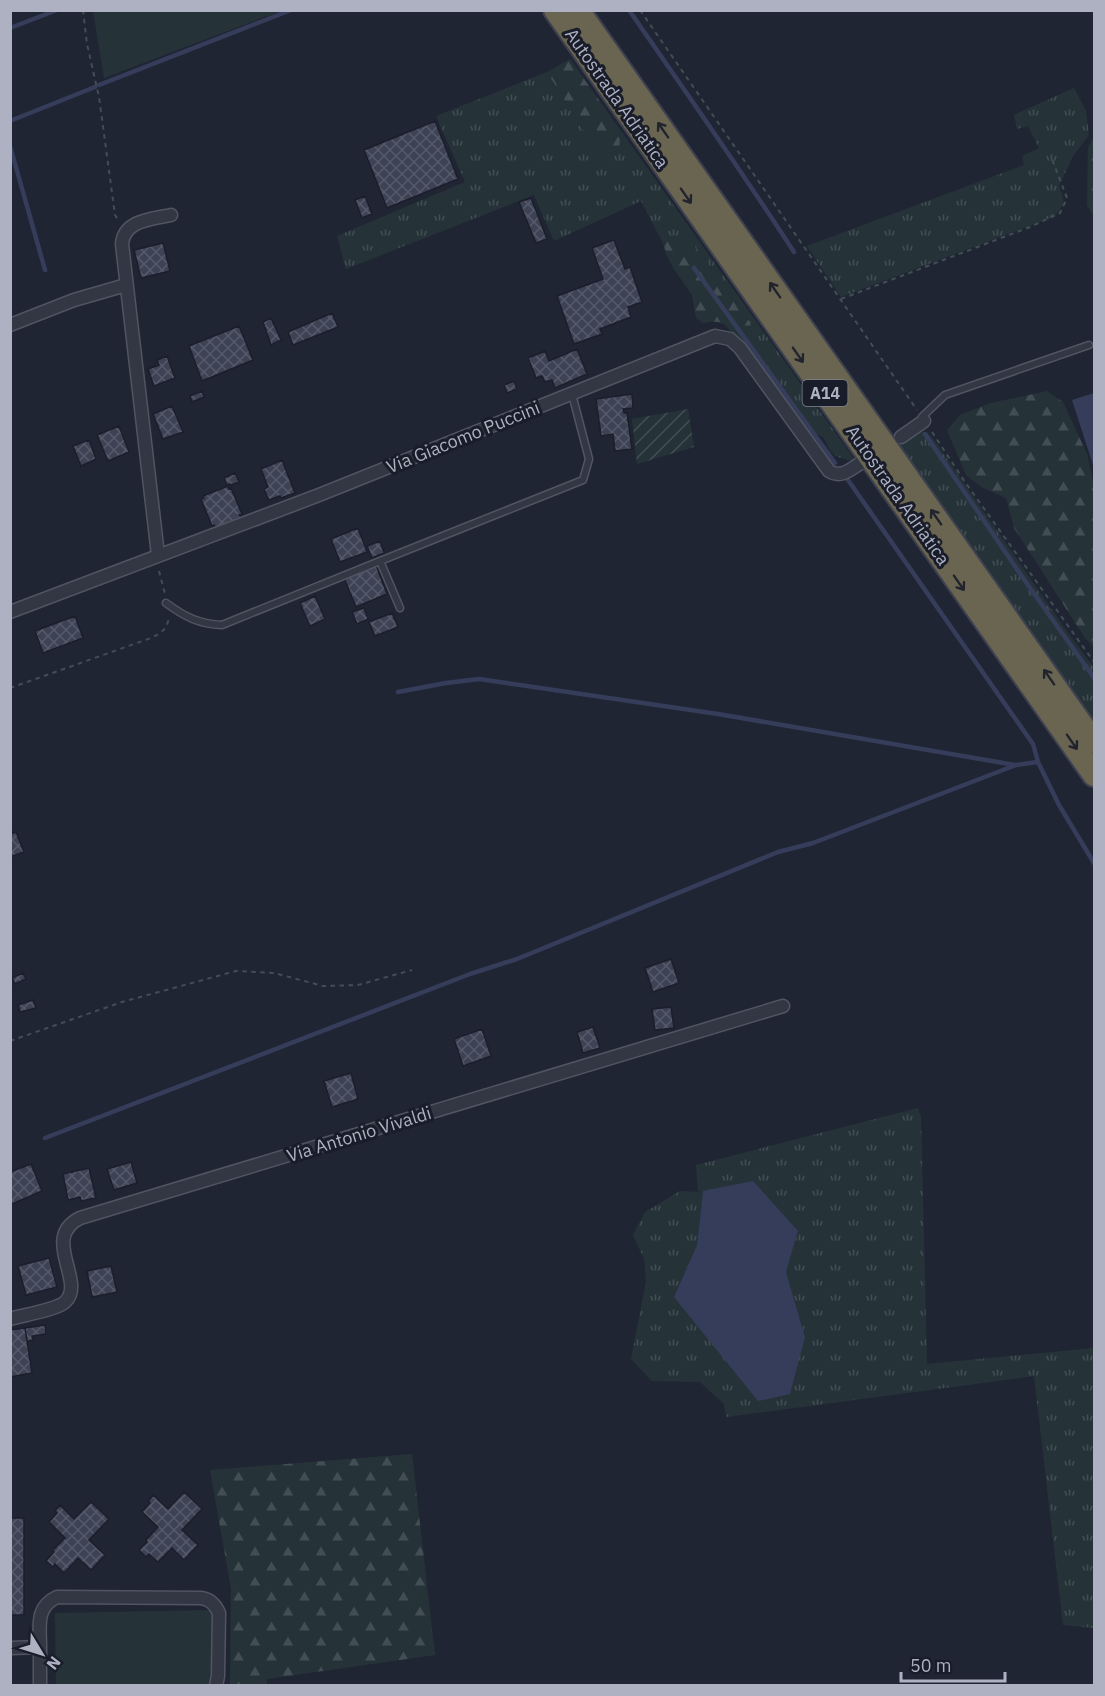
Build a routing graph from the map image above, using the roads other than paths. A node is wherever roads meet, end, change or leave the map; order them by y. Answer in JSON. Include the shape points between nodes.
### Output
{"nodes":[{"id":1,"x":555,"y":10,"type":"edge"},
{"id":2,"x":578,"y":10,"type":"edge"},
{"id":3,"x":171,"y":215,"type":"dead end"},
{"id":4,"x":126,"y":285,"type":"junction"},
{"id":5,"x":10,"y":326,"type":"edge"},
{"id":6,"x":1089,"y":345,"type":"dead end"},
{"id":7,"x":572,"y":393,"type":"junction"},
{"id":8,"x":923,"y":419,"type":"joint"},
{"id":9,"x":901,"y":437,"type":"dead end"},
{"id":10,"x":859,"y":464,"type":"dead end"},
{"id":11,"x":157,"y":556,"type":"junction"},
{"id":12,"x":380,"y":561,"type":"junction"},
{"id":13,"x":166,"y":603,"type":"road end"},
{"id":14,"x":400,"y":608,"type":"dead end"},
{"id":15,"x":10,"y":612,"type":"edge"},
{"id":16,"x":1095,"y":742,"type":"edge"},
{"id":17,"x":1095,"y":775,"type":"edge"},
{"id":18,"x":783,"y":1006,"type":"dead end"},
{"id":19,"x":10,"y":1318,"type":"edge"},
{"id":20,"x":40,"y":1647,"type":"junction"},
{"id":21,"x":10,"y":1648,"type":"edge"},
{"id":22,"x":40,"y":1686,"type":"edge"},
{"id":23,"x":216,"y":1686,"type":"edge"}],
"edges":[{"from":1,"to":17,"type":"highway","name":"Autostrada Adriatica","number":"A14","one_way":true},
{"from":16,"to":2,"type":"highway","name":"Autostrada Adriatica","number":"A14","one_way":true},
{"from":3,"to":4,"type":"street","via":[[139,222],[126,231],[122,244]]},
{"from":4,"to":5,"type":"street","via":[[82,297]]},
{"from":4,"to":11,"type":"street"},
{"from":6,"to":8,"type":"lane","via":[[945,395]]},
{"from":7,"to":10,"type":"street","name":"Via Giacomo Puccini","via":[[711,337],[723,336],[740,348],[829,471],[843,473]]},
{"from":7,"to":11,"type":"street","name":"Via Giacomo Puccini"},
{"from":7,"to":12,"type":"lane","via":[[589,459],[583,480]]},
{"from":8,"to":9,"type":"street"},
{"from":11,"to":15,"type":"street","name":"Via Giacomo Puccini"},
{"from":12,"to":13,"type":"lane","via":[[222,625],[182,615]]},
{"from":12,"to":14,"type":"lane"},
{"from":18,"to":19,"type":"street","name":"Via Antonio Vivaldi","via":[[80,1218],[68,1227],[63,1238],[71,1287],[67,1299],[58,1306]]},
{"from":20,"to":21,"type":"street"},
{"from":20,"to":22,"type":"street"},
{"from":20,"to":23,"type":"street","via":[[41,1613],[57,1597],[205,1599],[219,1613]]}]}
